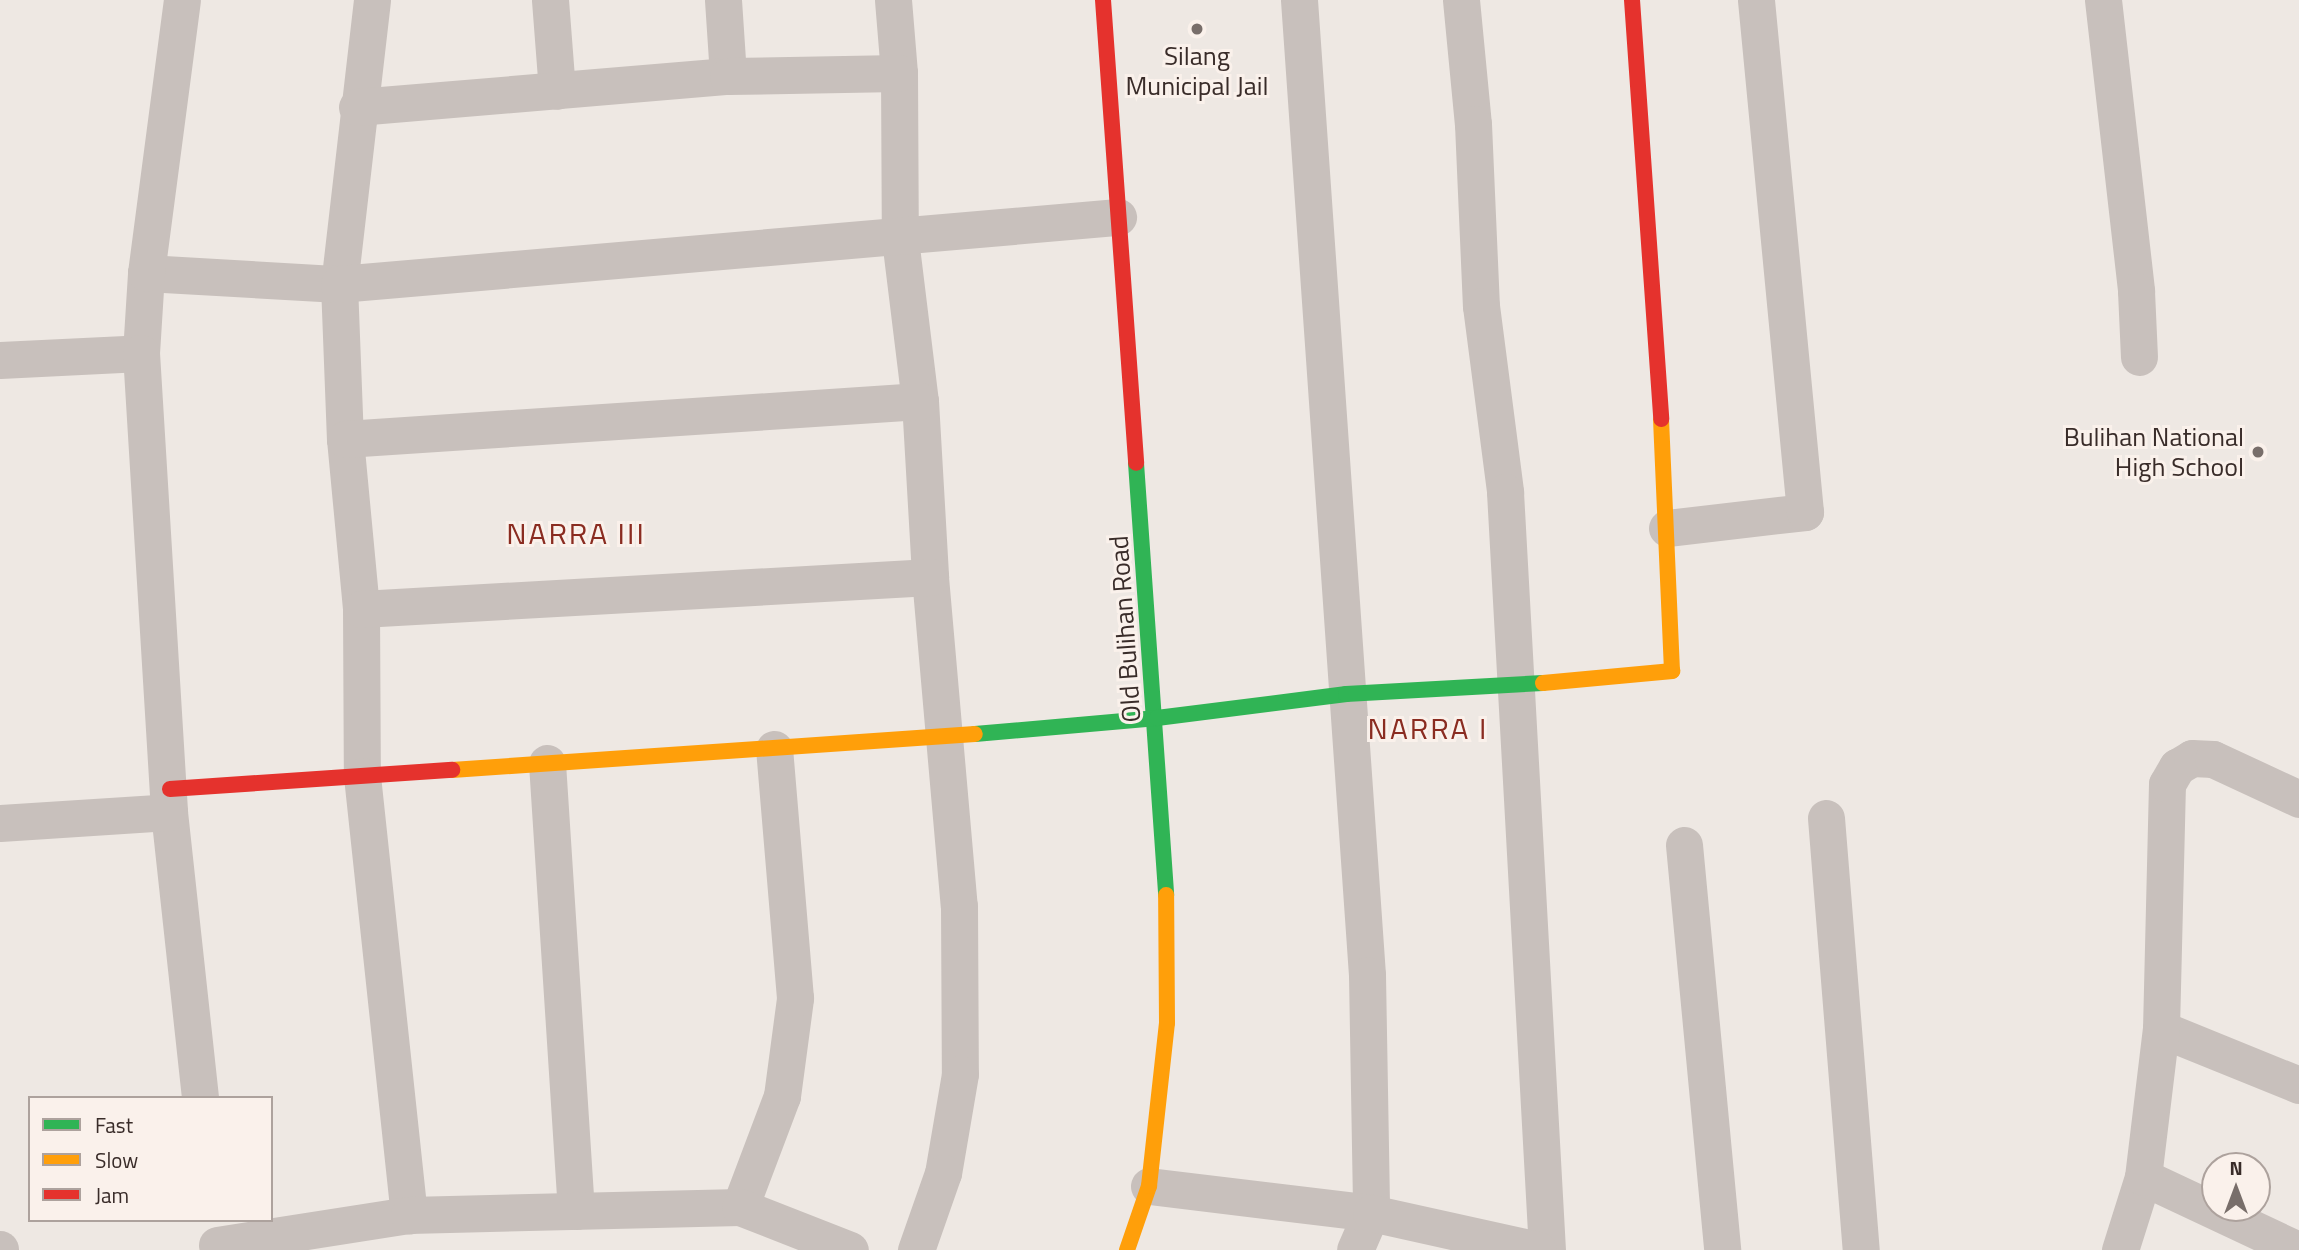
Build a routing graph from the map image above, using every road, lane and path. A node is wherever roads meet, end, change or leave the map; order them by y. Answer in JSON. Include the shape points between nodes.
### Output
{"nodes":[{"id":1,"x":182,"y":0,"type":"edge"},
{"id":2,"x":372,"y":0,"type":"edge"},
{"id":3,"x":550,"y":0,"type":"edge"},
{"id":4,"x":723,"y":0,"type":"edge"},
{"id":5,"x":893,"y":0,"type":"edge"},
{"id":6,"x":1103,"y":0,"type":"edge"},
{"id":7,"x":1299,"y":0,"type":"edge"},
{"id":8,"x":1461,"y":0,"type":"edge"},
{"id":9,"x":1632,"y":0,"type":"edge"},
{"id":10,"x":1756,"y":0,"type":"edge"},
{"id":11,"x":2103,"y":0,"type":"edge"},
{"id":12,"x":899,"y":73,"type":"junction"},
{"id":13,"x":728,"y":76,"type":"junction"},
{"id":14,"x":557,"y":91,"type":"junction"},
{"id":15,"x":357,"y":107,"type":"junction"},
{"id":16,"x":1118,"y":217,"type":"junction"},
{"id":17,"x":900,"y":239,"type":"junction"},
{"id":18,"x":146,"y":273,"type":"junction"},
{"id":19,"x":339,"y":284,"type":"junction"},
{"id":20,"x":141,"y":353,"type":"junction"},
{"id":21,"x":2139,"y":357,"type":"dead end"},
{"id":22,"x":0,"y":360,"type":"edge"},
{"id":23,"x":920,"y":401,"type":"junction"},
{"id":24,"x":345,"y":439,"type":"junction"},
{"id":25,"x":1667,"y":528,"type":"junction"},
{"id":26,"x":930,"y":577,"type":"junction"},
{"id":27,"x":361,"y":609,"type":"junction"},
{"id":28,"x":1516,"y":686,"type":"junction"},
{"id":29,"x":1346,"y":694,"type":"junction"},
{"id":30,"x":1157,"y":718,"type":"junction"},
{"id":31,"x":947,"y":736,"type":"junction"},
{"id":32,"x":774,"y":749,"type":"junction"},
{"id":33,"x":547,"y":763,"type":"junction"},
{"id":34,"x":362,"y":776,"type":"junction"},
{"id":35,"x":2299,"y":799,"type":"edge"},
{"id":36,"x":169,"y":800,"type":"junction"},
{"id":37,"x":1826,"y":818,"type":"dead end"},
{"id":38,"x":0,"y":823,"type":"edge"},
{"id":39,"x":1684,"y":845,"type":"dead end"},
{"id":40,"x":2161,"y":1029,"type":"junction"},
{"id":41,"x":2299,"y":1085,"type":"edge"},
{"id":42,"x":200,"y":1096,"type":"edge"},
{"id":43,"x":2143,"y":1177,"type":"junction"},
{"id":44,"x":1149,"y":1186,"type":"junction"},
{"id":45,"x":740,"y":1208,"type":"junction"},
{"id":46,"x":576,"y":1211,"type":"junction"},
{"id":47,"x":1371,"y":1213,"type":"junction"},
{"id":48,"x":409,"y":1215,"type":"junction"},
{"id":49,"x":216,"y":1238,"type":"edge"},
{"id":50,"x":850,"y":1250,"type":"edge"},
{"id":51,"x":916,"y":1250,"type":"edge"},
{"id":52,"x":1127,"y":1250,"type":"edge"},
{"id":53,"x":1355,"y":1250,"type":"edge"},
{"id":54,"x":1538,"y":1250,"type":"edge"},
{"id":55,"x":1547,"y":1250,"type":"edge"},
{"id":56,"x":1722,"y":1250,"type":"edge"},
{"id":57,"x":1861,"y":1250,"type":"edge"},
{"id":58,"x":2120,"y":1250,"type":"edge"},
{"id":59,"x":2296,"y":1250,"type":"edge"}],
"edges":[{"from":1,"to":18,"type":"street"},
{"from":2,"to":15,"type":"street"},
{"from":3,"to":14,"type":"street"},
{"from":4,"to":13,"type":"street"},
{"from":5,"to":12,"type":"street"},
{"from":6,"to":16,"type":"street","name":"Old Bulihan Road"},
{"from":7,"to":29,"type":"street"},
{"from":8,"to":28,"type":"street","via":[[1473,124],[1481,306],[1505,492]]},
{"from":9,"to":25,"type":"street","via":[[1658,337]]},
{"from":10,"to":25,"type":"street","via":[[1805,512]]},
{"from":11,"to":21,"type":"street","via":[[2137,291]]},
{"from":12,"to":13,"type":"street"},
{"from":12,"to":17,"type":"street"},
{"from":13,"to":14,"type":"street"},
{"from":14,"to":15,"type":"street"},
{"from":15,"to":19,"type":"street"},
{"from":16,"to":17,"type":"street"},
{"from":16,"to":30,"type":"street","name":"Old Bulihan Road"},
{"from":17,"to":19,"type":"street"},
{"from":17,"to":23,"type":"street"},
{"from":18,"to":19,"type":"street"},
{"from":18,"to":20,"type":"street"},
{"from":19,"to":24,"type":"street"},
{"from":20,"to":22,"type":"street"},
{"from":20,"to":36,"type":"street"},
{"from":23,"to":24,"type":"street"},
{"from":23,"to":26,"type":"street"},
{"from":24,"to":27,"type":"street"},
{"from":25,"to":28,"type":"street","via":[[1672,671]]},
{"from":26,"to":27,"type":"street"},
{"from":26,"to":31,"type":"street"},
{"from":27,"to":34,"type":"street"},
{"from":28,"to":29,"type":"street"},
{"from":28,"to":55,"type":"street"},
{"from":29,"to":30,"type":"street"},
{"from":29,"to":47,"type":"street","via":[[1367,975]]},
{"from":30,"to":31,"type":"street"},
{"from":30,"to":44,"type":"street","name":"Old Bulihan Road","via":[[1167,1023]]},
{"from":31,"to":32,"type":"street"},
{"from":31,"to":51,"type":"street","via":[[959,906],[960,1074],[943,1173]]},
{"from":32,"to":33,"type":"street"},
{"from":32,"to":45,"type":"street","via":[[794,998],[782,1096]]},
{"from":33,"to":34,"type":"street"},
{"from":33,"to":46,"type":"street"},
{"from":34,"to":36,"type":"street"},
{"from":34,"to":48,"type":"street"},
{"from":35,"to":40,"type":"street","via":[[2213,759],[2192,758],[2177,767],[2167,784]]},
{"from":36,"to":38,"type":"street"},
{"from":36,"to":42,"type":"street"},
{"from":37,"to":57,"type":"street"},
{"from":39,"to":56,"type":"street"},
{"from":40,"to":41,"type":"street"},
{"from":40,"to":43,"type":"street"},
{"from":43,"to":58,"type":"street"},
{"from":43,"to":59,"type":"street"},
{"from":44,"to":47,"type":"street"},
{"from":44,"to":52,"type":"street","name":"Old Bulihan Road"},
{"from":45,"to":46,"type":"street"},
{"from":45,"to":50,"type":"street"},
{"from":46,"to":48,"type":"street"},
{"from":47,"to":53,"type":"street"},
{"from":47,"to":54,"type":"street"},
{"from":48,"to":49,"type":"street"}]}
